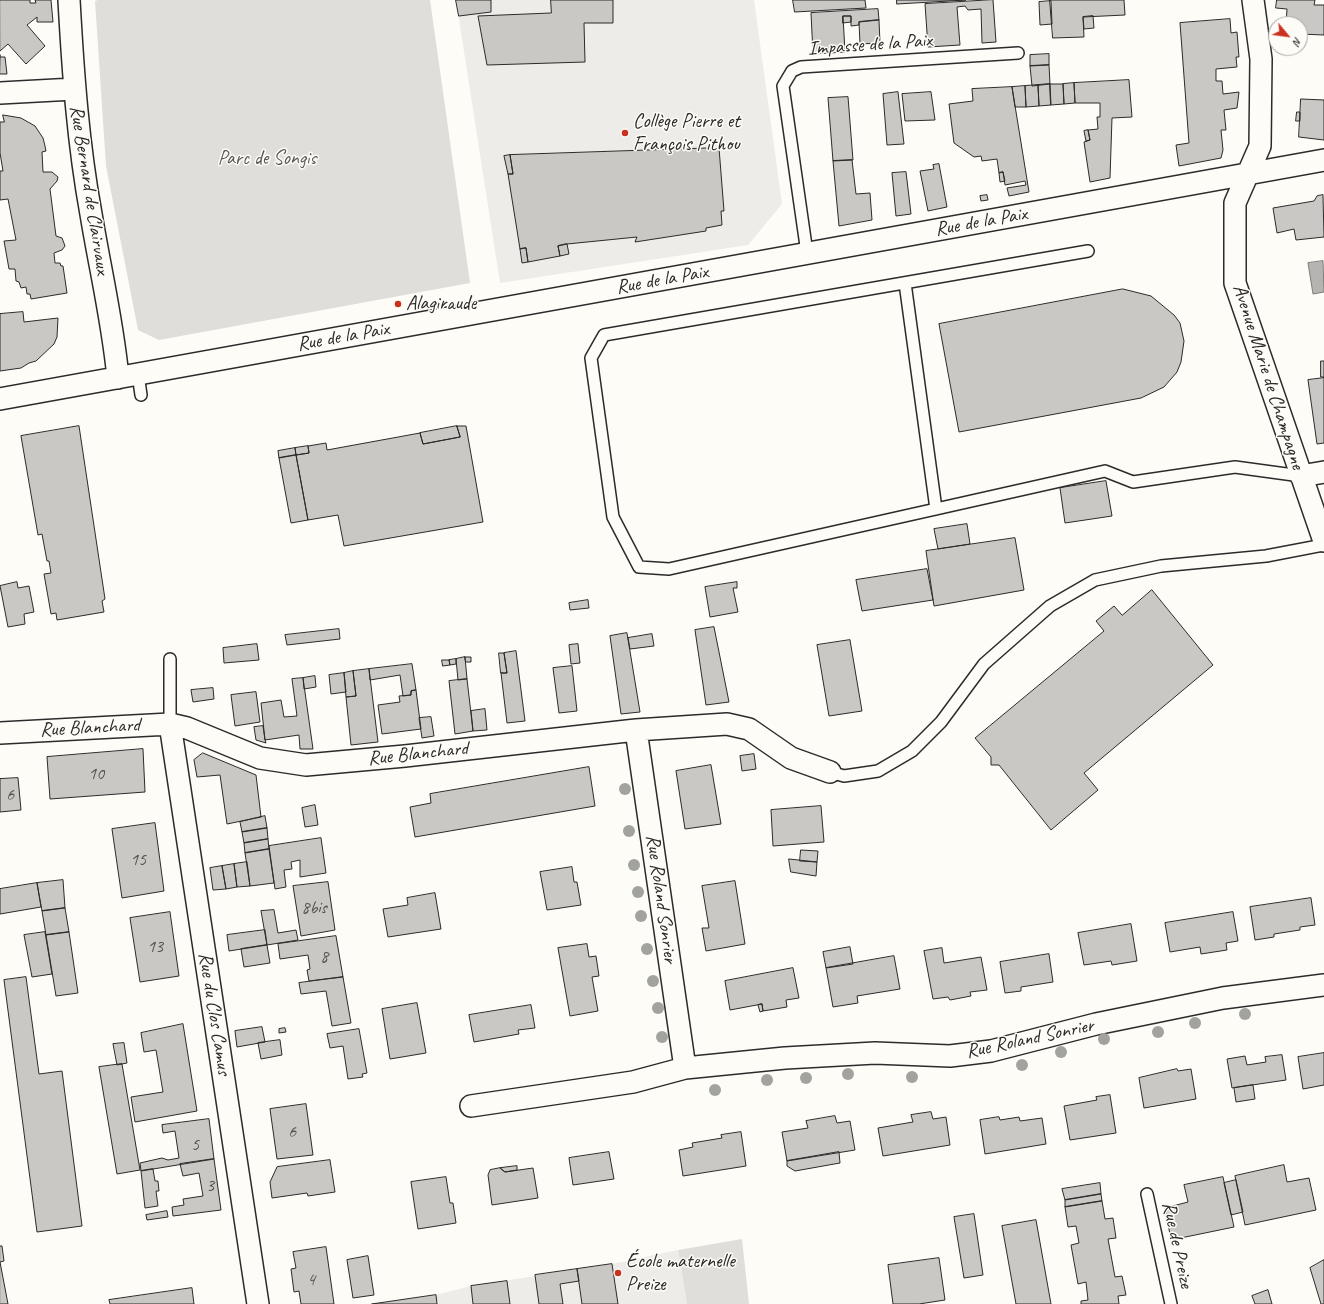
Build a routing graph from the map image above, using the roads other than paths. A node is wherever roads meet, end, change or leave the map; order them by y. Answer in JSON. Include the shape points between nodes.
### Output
{"nodes":[{"id":1,"x":69,"y":0,"type":"edge"},
{"id":2,"x":1253,"y":0,"type":"edge"},
{"id":3,"x":1018,"y":53,"type":"dead end"},
{"id":4,"x":74,"y":89,"type":"junction"},
{"id":5,"x":0,"y":93,"type":"edge"},
{"id":6,"x":1324,"y":160,"type":"edge"},
{"id":7,"x":1248,"y":172,"type":"junction"},
{"id":8,"x":1088,"y":251,"type":"dead end"},
{"id":9,"x":807,"y":253,"type":"junction"},
{"id":10,"x":906,"y":283,"type":"junction"},
{"id":11,"x":128,"y":376,"type":"junction"},
{"id":12,"x":141,"y":395,"type":"dead end"},
{"id":13,"x":0,"y":399,"type":"edge"},
{"id":14,"x":1324,"y":472,"type":"edge"},
{"id":15,"x":1301,"y":476,"type":"junction"},
{"id":16,"x":936,"y":509,"type":"junction"},
{"id":17,"x":1324,"y":541,"type":"edge"},
{"id":18,"x":1324,"y":545,"type":"edge"},
{"id":19,"x":170,"y":659,"type":"dead end"},
{"id":20,"x":170,"y":724,"type":"junction"},
{"id":21,"x":636,"y":730,"type":"junction"},
{"id":22,"x":0,"y":733,"type":"edge"},
{"id":23,"x":830,"y":772,"type":"joint"},
{"id":24,"x":1324,"y":985,"type":"edge"},
{"id":25,"x":685,"y":1068,"type":"junction"},
{"id":26,"x":471,"y":1106,"type":"dead end"},
{"id":27,"x":1147,"y":1194,"type":"dead end"},
{"id":28,"x":258,"y":1304,"type":"edge"},
{"id":29,"x":1171,"y":1304,"type":"edge"}],
"edges":[{"from":1,"to":4,"type":"street","name":"Rue Bernard de Clairvaux"},
{"from":2,"to":7,"type":"street","name":"Avenue Marie de Champagne","via":[[1261,59],[1260,146]]},
{"from":3,"to":9,"type":"lane","name":"Impasse de la Paix","via":[[801,67],[792,71],[782,86]]},
{"from":4,"to":5,"type":"street"},
{"from":4,"to":11,"type":"street","name":"Rue Bernard de Clairvaux","via":[[90,212],[116,350]]},
{"from":6,"to":7,"type":"street","name":"Rue de la Paix"},
{"from":7,"to":9,"type":"street","name":"Rue de la Paix"},
{"from":7,"to":15,"type":"street","name":"Avenue Marie de Champagne","via":[[1235,203],[1235,283]]},
{"from":8,"to":10,"type":"lane"},
{"from":9,"to":11,"type":"street","name":"Rue de la Paix"},
{"from":10,"to":16,"type":"lane"},
{"from":10,"to":16,"type":"lane","via":[[604,335],[591,358],[614,518],[638,567],[670,569]]},
{"from":11,"to":12,"type":"lane"},
{"from":11,"to":13,"type":"street","name":"Rue de la Paix"},
{"from":14,"to":15,"type":"street"},
{"from":15,"to":16,"type":"lane","via":[[1235,467],[1133,482],[1105,471]]},
{"from":15,"to":17,"type":"street","name":"Avenue Marie de Champagne"},
{"from":18,"to":23,"type":"lane","via":[[1266,556],[1161,566],[1095,580],[1050,606],[984,664],[941,722],[912,751],[878,771],[844,776]]},
{"from":19,"to":20,"type":"lane"},
{"from":20,"to":21,"type":"street","name":"Rue Blanchard","via":[[187,728],[260,758],[306,765]]},
{"from":20,"to":22,"type":"street","name":"Rue Blanchard"},
{"from":20,"to":28,"type":"street","name":"Rue du Clos Camus"},
{"from":21,"to":23,"type":"street","name":"Rue Blanchard","via":[[726,724],[749,729],[791,758]]},
{"from":21,"to":25,"type":"street","name":"Rue Roland Sonrier"},
{"from":24,"to":25,"type":"street","name":"Rue Roland Sonrier","via":[[1223,998],[1096,1024],[991,1051],[950,1056],[875,1053],[785,1058]]},
{"from":25,"to":26,"type":"street","name":"Rue Roland Sonrier","via":[[633,1082]]},
{"from":27,"to":29,"type":"lane","name":"Rue de Preize"}]}
